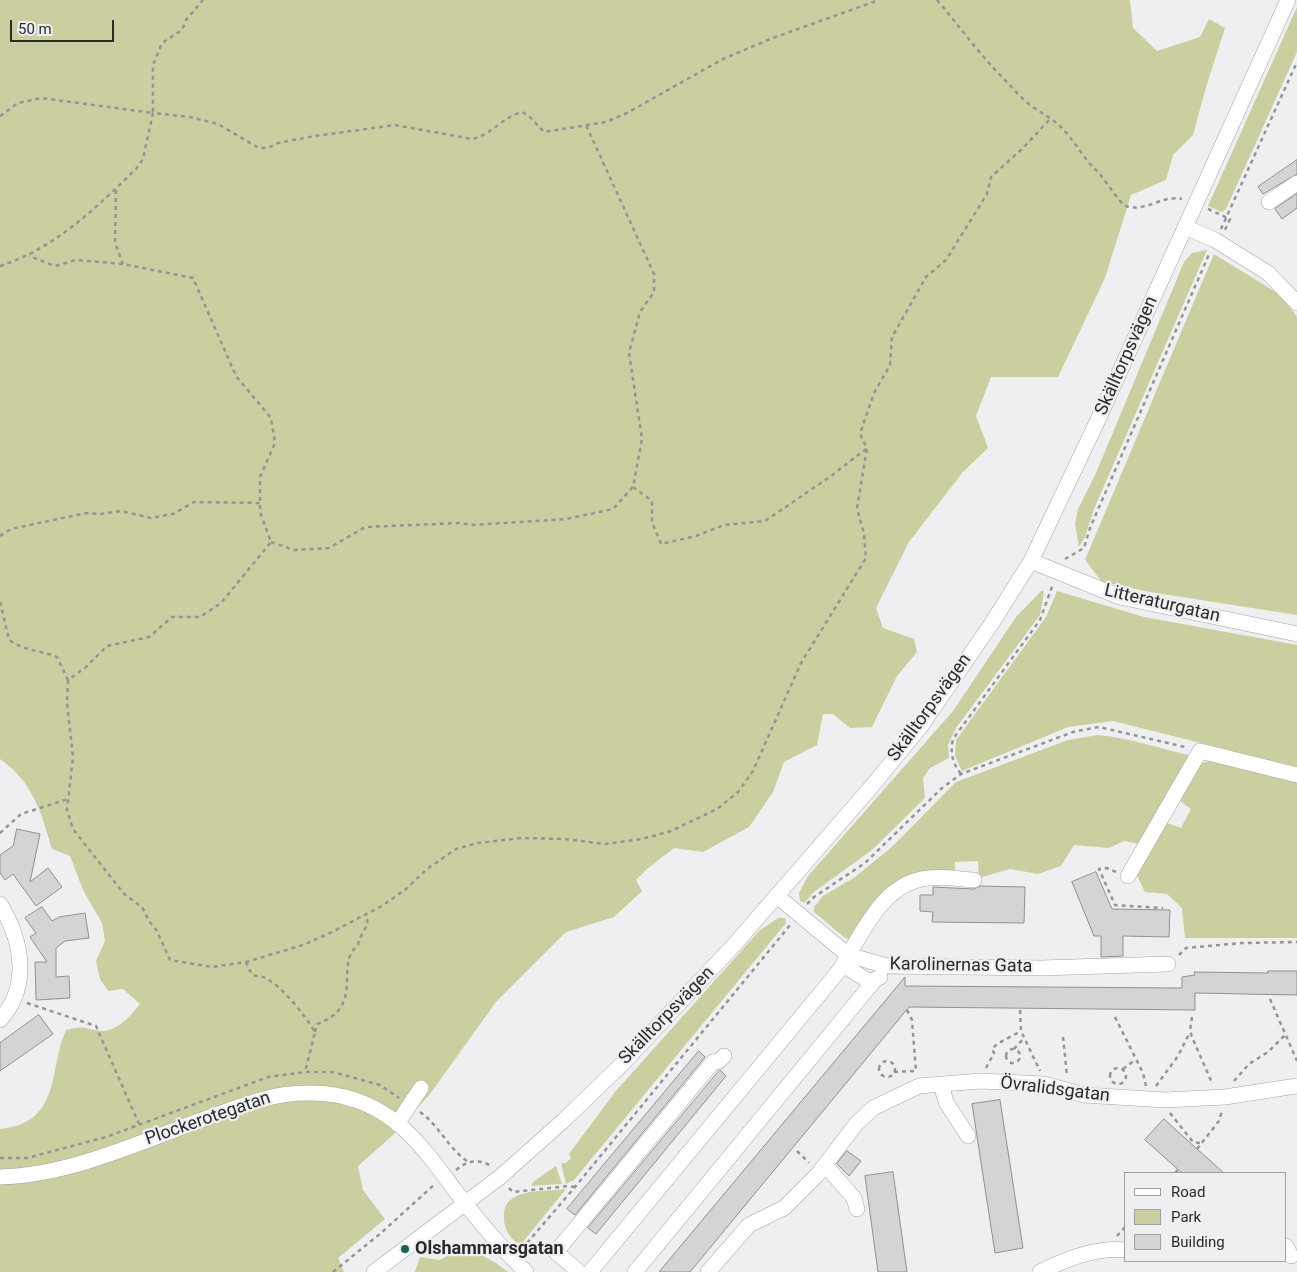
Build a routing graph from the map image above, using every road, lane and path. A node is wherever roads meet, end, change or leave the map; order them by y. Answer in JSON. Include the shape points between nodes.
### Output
{"nodes":[{"id":1,"x":203,"y":0,"type":"edge"},
{"id":2,"x":879,"y":0,"type":"edge"},
{"id":3,"x":937,"y":0,"type":"edge"},
{"id":4,"x":1288,"y":0,"type":"edge"},
{"id":5,"x":1297,"y":62,"type":"edge"},
{"id":6,"x":153,"y":113,"type":"junction"},
{"id":7,"x":0,"y":116,"type":"edge"},
{"id":8,"x":1051,"y":118,"type":"junction"},
{"id":9,"x":586,"y":126,"type":"junction"},
{"id":10,"x":1297,"y":183,"type":"edge"},
{"id":11,"x":116,"y":189,"type":"junction"},
{"id":12,"x":1269,"y":202,"type":"dead end"},
{"id":13,"x":1194,"y":204,"type":"junction"},
{"id":14,"x":1227,"y":217,"type":"junction"},
{"id":15,"x":1185,"y":227,"type":"junction"},
{"id":16,"x":1215,"y":240,"type":"junction"},
{"id":17,"x":28,"y":256,"type":"junction"},
{"id":18,"x":123,"y":264,"type":"junction"},
{"id":19,"x":0,"y":266,"type":"edge"},
{"id":20,"x":1297,"y":303,"type":"edge"},
{"id":21,"x":867,"y":448,"type":"junction"},
{"id":22,"x":633,"y":487,"type":"junction"},
{"id":23,"x":260,"y":503,"type":"junction"},
{"id":24,"x":0,"y":536,"type":"edge"},
{"id":25,"x":271,"y":542,"type":"junction"},
{"id":26,"x":1031,"y":560,"type":"junction"},
{"id":27,"x":1058,"y":573,"type":"junction"},
{"id":28,"x":0,"y":602,"type":"edge"},
{"id":29,"x":1297,"y":634,"type":"edge"},
{"id":30,"x":68,"y":680,"type":"junction"},
{"id":31,"x":961,"y":774,"type":"dead end"},
{"id":32,"x":1297,"y":775,"type":"edge"},
{"id":33,"x":68,"y":799,"type":"junction"},
{"id":34,"x":0,"y":833,"type":"edge"},
{"id":35,"x":1128,"y":876,"type":"joint"},
{"id":36,"x":974,"y":880,"type":"dead end"},
{"id":37,"x":777,"y":896,"type":"junction"},
{"id":38,"x":0,"y":904,"type":"edge"},
{"id":39,"x":1164,"y":908,"type":"dead end"},
{"id":40,"x":366,"y":915,"type":"junction"},
{"id":41,"x":1297,"y":942,"type":"edge"},
{"id":42,"x":846,"y":960,"type":"junction"},
{"id":43,"x":246,"y":962,"type":"junction"},
{"id":44,"x":1168,"y":964,"type":"joint"},
{"id":45,"x":887,"y":966,"type":"junction"},
{"id":46,"x":874,"y":981,"type":"junction"},
{"id":47,"x":14,"y":999,"type":"junction"},
{"id":48,"x":1270,"y":999,"type":"dead end"},
{"id":49,"x":907,"y":1010,"type":"dead end"},
{"id":50,"x":1020,"y":1010,"type":"dead end"},
{"id":51,"x":1116,"y":1017,"type":"dead end"},
{"id":52,"x":1192,"y":1017,"type":"dead end"},
{"id":53,"x":0,"y":1020,"type":"edge"},
{"id":54,"x":1190,"y":1031,"type":"junction"},
{"id":55,"x":315,"y":1032,"type":"junction"},
{"id":56,"x":1021,"y":1032,"type":"junction"},
{"id":57,"x":1285,"y":1035,"type":"junction"},
{"id":58,"x":1063,"y":1037,"type":"dead end"},
{"id":59,"x":1024,"y":1038,"type":"junction"},
{"id":60,"x":1014,"y":1049,"type":"junction"},
{"id":61,"x":724,"y":1056,"type":"dead end"},
{"id":62,"x":1135,"y":1060,"type":"junction"},
{"id":63,"x":1297,"y":1061,"type":"edge"},
{"id":64,"x":1123,"y":1069,"type":"junction"},
{"id":65,"x":915,"y":1071,"type":"junction"},
{"id":66,"x":305,"y":1072,"type":"dead end"},
{"id":67,"x":894,"y":1072,"type":"junction"},
{"id":68,"x":980,"y":1081,"type":"junction"},
{"id":69,"x":941,"y":1084,"type":"junction"},
{"id":70,"x":1044,"y":1084,"type":"junction"},
{"id":71,"x":919,"y":1086,"type":"junction"},
{"id":72,"x":1297,"y":1086,"type":"edge"},
{"id":73,"x":421,"y":1088,"type":"dead end"},
{"id":74,"x":1069,"y":1091,"type":"junction"},
{"id":75,"x":1220,"y":1097,"type":"junction"},
{"id":76,"x":1154,"y":1099,"type":"junction"},
{"id":77,"x":139,"y":1124,"type":"dead end"},
{"id":78,"x":397,"y":1124,"type":"junction"},
{"id":79,"x":968,"y":1136,"type":"dead end"},
{"id":80,"x":1200,"y":1143,"type":"junction"},
{"id":81,"x":1197,"y":1149,"type":"dead end"},
{"id":82,"x":826,"y":1166,"type":"junction"},
{"id":83,"x":0,"y":1177,"type":"edge"},
{"id":84,"x":467,"y":1203,"type":"junction"},
{"id":85,"x":857,"y":1208,"type":"dead end"},
{"id":86,"x":1124,"y":1250,"type":"edge"},
{"id":87,"x":374,"y":1272,"type":"edge"},
{"id":88,"x":526,"y":1272,"type":"edge"},
{"id":89,"x":579,"y":1272,"type":"edge"},
{"id":90,"x":590,"y":1272,"type":"edge"},
{"id":91,"x":636,"y":1272,"type":"edge"},
{"id":92,"x":708,"y":1272,"type":"edge"},
{"id":93,"x":1040,"y":1272,"type":"edge"}],
"edges":[{"from":1,"to":6,"type":"path","via":[[182,30],[162,43],[153,65]]},
{"from":2,"to":9,"type":"path","via":[[723,59],[627,113]]},
{"from":3,"to":8,"type":"path","via":[[997,72],[1032,106]]},
{"from":4,"to":13,"type":"street","name":"Skälltorpsvägen"},
{"from":5,"to":14,"type":"path"},
{"from":6,"to":7,"type":"path","via":[[41,98],[18,103]]},
{"from":6,"to":9,"type":"path","via":[[218,124],[259,148],[315,136],[395,126],[472,139],[511,115],[522,112],[544,132]]},
{"from":6,"to":11,"type":"path","via":[[143,159]]},
{"from":8,"to":13,"type":"path","via":[[1126,206],[1176,198]]},
{"from":8,"to":21,"type":"path","via":[[991,177],[987,194],[946,260],[926,277],[892,337],[890,364],[874,393],[860,434]]},
{"from":9,"to":22,"type":"path","via":[[654,274],[654,292],[640,312],[629,353],[642,439]]},
{"from":10,"to":12,"type":"street"},
{"from":11,"to":17,"type":"path","via":[[75,225]]},
{"from":11,"to":18,"type":"path","via":[[115,243]]},
{"from":13,"to":14,"type":"path"},
{"from":13,"to":15,"type":"street","name":"Skälltorpsvägen"},
{"from":14,"to":16,"type":"path"},
{"from":15,"to":16,"type":"street"},
{"from":15,"to":26,"type":"street","name":"Skälltorpsvägen"},
{"from":16,"to":20,"type":"street","via":[[1275,279]]},
{"from":16,"to":27,"type":"path","via":[[1084,548],[1066,559]]},
{"from":17,"to":18,"type":"path","via":[[55,266],[76,260]]},
{"from":17,"to":19,"type":"path"},
{"from":18,"to":23,"type":"path","via":[[193,278],[236,376],[271,418],[275,443],[260,477]]},
{"from":21,"to":22,"type":"path","via":[[765,521],[724,525],[662,544],[652,522],[652,501]]},
{"from":21,"to":40,"type":"path","via":[[857,508],[866,558],[802,663],[753,772],[738,792],[718,809],[671,831],[642,839],[605,844],[564,838],[521,838],[456,849],[406,889]]},
{"from":22,"to":25,"type":"path","via":[[613,509],[566,519],[365,527],[329,548],[294,550]]},
{"from":23,"to":24,"type":"path","via":[[194,502],[173,514],[151,518],[121,511],[86,513],[11,529]]},
{"from":23,"to":25,"type":"path"},
{"from":25,"to":30,"type":"path","via":[[221,603],[200,617],[172,617],[149,637],[107,646]]},
{"from":26,"to":27,"type":"street","name":"Litteraturgatan"},
{"from":26,"to":37,"type":"street","name":"Skälltorpsvägen","via":[[921,726]]},
{"from":27,"to":29,"type":"street","name":"Litteraturgatan","via":[[1120,597]]},
{"from":27,"to":31,"type":"path","via":[[1040,620],[953,739],[952,759]]},
{"from":28,"to":30,"type":"path","via":[[9,640],[23,649],[57,657]]},
{"from":30,"to":33,"type":"path","via":[[73,757]]},
{"from":32,"to":35,"type":"street","via":[[1200,751]]},
{"from":33,"to":34,"type":"path","via":[[21,814]]},
{"from":33,"to":43,"type":"path","via":[[67,810],[73,829],[124,894],[142,907],[170,960],[212,967]]},
{"from":35,"to":39,"type":"path","via":[[1124,879],[1113,870],[1099,869],[1115,905]]},
{"from":36,"to":42,"type":"street","via":[[928,878],[903,888],[879,907]]},
{"from":37,"to":42,"type":"street","name":"Karolinernas Gata"},
{"from":37,"to":84,"type":"street","name":"Skälltorpsvägen","via":[[620,1065],[564,1120]]},
{"from":38,"to":47,"type":"street","via":[[19,949],[21,967]]},
{"from":40,"to":43,"type":"path","via":[[303,945]]},
{"from":40,"to":55,"type":"path","via":[[368,926],[348,957],[347,995],[330,1020],[317,1024]]},
{"from":41,"to":44,"type":"path","via":[[1186,948]]},
{"from":42,"to":45,"type":"street","name":"Karolinernas Gata"},
{"from":42,"to":46,"type":"street","via":[[866,981]]},
{"from":42,"to":90,"type":"street"},
{"from":43,"to":55,"type":"path","via":[[252,974],[267,979],[283,992]]},
{"from":44,"to":45,"type":"street","name":"Karolinernas Gata","via":[[1041,968]]},
{"from":45,"to":46,"type":"street"},
{"from":46,"to":91,"type":"street"},
{"from":47,"to":53,"type":"street"},
{"from":47,"to":77,"type":"path","via":[[96,1026]]},
{"from":48,"to":57,"type":"path"},
{"from":49,"to":65,"type":"path","via":[[912,1020]]},
{"from":50,"to":56,"type":"path"},
{"from":51,"to":62,"type":"path"},
{"from":52,"to":54,"type":"path"},
{"from":54,"to":75,"type":"path"},
{"from":54,"to":76,"type":"path"},
{"from":55,"to":66,"type":"path"},
{"from":56,"to":59,"type":"path"},
{"from":56,"to":68,"type":"path","via":[[992,1049],[994,1053]]},
{"from":57,"to":63,"type":"path"},
{"from":57,"to":75,"type":"path","via":[[1236,1077]]},
{"from":58,"to":74,"type":"path"},
{"from":59,"to":60,"type":"path"},
{"from":59,"to":70,"type":"path"},
{"from":60,"to":60,"type":"path","via":[[1006,1056],[1013,1063],[1020,1057]]},
{"from":61,"to":89,"type":"street","via":[[713,1062],[556,1252]]},
{"from":62,"to":64,"type":"path"},
{"from":62,"to":76,"type":"path"},
{"from":64,"to":64,"type":"path","via":[[1113,1069],[1110,1076],[1117,1084],[1124,1081],[1126,1073]]},
{"from":65,"to":67,"type":"path"},
{"from":65,"to":71,"type":"path"},
{"from":67,"to":67,"type":"path","via":[[891,1062],[883,1062],[879,1066],[878,1071],[883,1077]]},
{"from":68,"to":69,"type":"street","name":"Övralidsgatan"},
{"from":68,"to":70,"type":"street","name":"Övralidsgatan"},
{"from":69,"to":71,"type":"street","name":"Övralidsgatan"},
{"from":69,"to":79,"type":"street","via":[[946,1102]]},
{"from":70,"to":74,"type":"street","name":"Övralidsgatan"},
{"from":71,"to":82,"type":"street","name":"Övralidsgatan","via":[[874,1108],[856,1124]]},
{"from":72,"to":75,"type":"street","name":"Övralidsgatan"},
{"from":73,"to":78,"type":"street"},
{"from":74,"to":76,"type":"street","name":"Övralidsgatan","via":[[1084,1095]]},
{"from":75,"to":76,"type":"street","name":"Övralidsgatan"},
{"from":75,"to":80,"type":"path","via":[[1218,1121]]},
{"from":76,"to":80,"type":"path","via":[[1193,1142]]},
{"from":78,"to":83,"type":"street","name":"Plockerotegatan","via":[[377,1109],[348,1098],[323,1093],[286,1094],[242,1106],[73,1165],[36,1174]]},
{"from":78,"to":84,"type":"street","name":"Plockerotegatan","via":[[420,1145]]},
{"from":80,"to":81,"type":"path"},
{"from":82,"to":85,"type":"street","via":[[854,1198]]},
{"from":82,"to":92,"type":"street","name":"Övralidsgatan","via":[[784,1208],[749,1225]]},
{"from":84,"to":87,"type":"street","name":"Skälltorpsvägen"},
{"from":84,"to":88,"type":"street"},
{"from":86,"to":93,"type":"street","via":[[1108,1249],[1081,1255]]}]}
